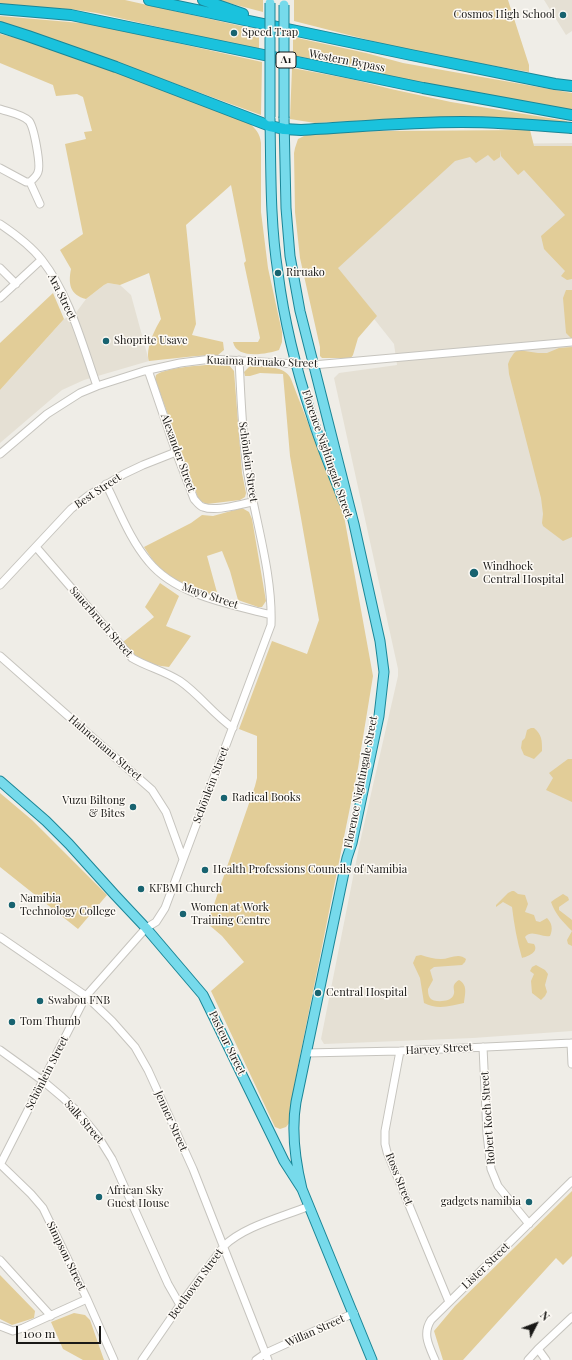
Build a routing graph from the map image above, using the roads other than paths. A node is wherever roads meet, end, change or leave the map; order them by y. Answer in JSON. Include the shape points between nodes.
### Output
{"nodes":[{"id":1,"x":149,"y":0,"type":"edge"},
{"id":2,"x":203,"y":0,"type":"edge"},
{"id":3,"x":270,"y":2,"type":"edge"},
{"id":4,"x":284,"y":3,"type":"edge"},
{"id":5,"x":0,"y":9,"type":"edge"},
{"id":6,"x":0,"y":27,"type":"edge"},
{"id":7,"x":278,"y":27,"type":"junction"},
{"id":8,"x":572,"y":86,"type":"edge"},
{"id":9,"x":0,"y":109,"type":"edge"},
{"id":10,"x":572,"y":115,"type":"edge"},
{"id":11,"x":270,"y":122,"type":"junction"},
{"id":12,"x":572,"y":128,"type":"edge"},
{"id":13,"x":284,"y":129,"type":"junction"},
{"id":14,"x":0,"y":168,"type":"edge"},
{"id":15,"x":30,"y":182,"type":"junction"},
{"id":16,"x":40,"y":204,"type":"dead end"},
{"id":17,"x":0,"y":224,"type":"edge"},
{"id":18,"x":41,"y":260,"type":"junction"},
{"id":19,"x":0,"y":268,"type":"edge"},
{"id":20,"x":16,"y":284,"type":"junction"},
{"id":21,"x":0,"y":298,"type":"edge"},
{"id":22,"x":572,"y":342,"type":"edge"},
{"id":23,"x":239,"y":360,"type":"junction"},
{"id":24,"x":296,"y":364,"type":"junction"},
{"id":25,"x":313,"y":365,"type":"junction"},
{"id":26,"x":148,"y":370,"type":"junction"},
{"id":27,"x":97,"y":386,"type":"junction"},
{"id":28,"x":176,"y":452,"type":"junction"},
{"id":29,"x":0,"y":454,"type":"edge"},
{"id":30,"x":106,"y":484,"type":"junction"},
{"id":31,"x":253,"y":502,"type":"junction"},
{"id":32,"x":36,"y":547,"type":"junction"},
{"id":33,"x":0,"y":585,"type":"edge"},
{"id":34,"x":271,"y":615,"type":"junction"},
{"id":35,"x":0,"y":656,"type":"edge"},
{"id":36,"x":233,"y":728,"type":"junction"},
{"id":37,"x":0,"y":781,"type":"edge"},
{"id":38,"x":347,"y":858,"type":"junction"},
{"id":39,"x":183,"y":859,"type":"junction"},
{"id":40,"x":146,"y":928,"type":"junction"},
{"id":41,"x":0,"y":937,"type":"edge"},
{"id":42,"x":86,"y":996,"type":"junction"},
{"id":43,"x":572,"y":1043,"type":"edge"},
{"id":44,"x":483,"y":1047,"type":"junction"},
{"id":45,"x":0,"y":1050,"type":"edge"},
{"id":46,"x":400,"y":1051,"type":"junction"},
{"id":47,"x":306,"y":1053,"type":"junction"},
{"id":48,"x":572,"y":1064,"type":"edge"},
{"id":49,"x":43,"y":1081,"type":"junction"},
{"id":50,"x":295,"y":1150,"type":"junction"},
{"id":51,"x":280,"y":1154,"type":"junction"},
{"id":52,"x":0,"y":1164,"type":"edge"},
{"id":53,"x":572,"y":1181,"type":"edge"},
{"id":54,"x":302,"y":1189,"type":"junction"},
{"id":55,"x":309,"y":1206,"type":"junction"},
{"id":56,"x":529,"y":1224,"type":"junction"},
{"id":57,"x":224,"y":1246,"type":"junction"},
{"id":58,"x":0,"y":1260,"type":"edge"},
{"id":59,"x":87,"y":1299,"type":"junction"},
{"id":60,"x":449,"y":1302,"type":"junction"},
{"id":61,"x":180,"y":1305,"type":"junction"},
{"id":62,"x":354,"y":1313,"type":"junction"},
{"id":63,"x":51,"y":1316,"type":"junction"},
{"id":64,"x":572,"y":1317,"type":"edge"},
{"id":65,"x":0,"y":1326,"type":"edge"},
{"id":66,"x":538,"y":1349,"type":"junction"},
{"id":67,"x":267,"y":1357,"type":"edge"},
{"id":68,"x":114,"y":1360,"type":"edge"},
{"id":69,"x":142,"y":1360,"type":"edge"},
{"id":70,"x":256,"y":1360,"type":"edge"},
{"id":71,"x":372,"y":1360,"type":"edge"},
{"id":72,"x":435,"y":1360,"type":"edge"},
{"id":73,"x":528,"y":1360,"type":"edge"},
{"id":74,"x":546,"y":1360,"type":"edge"}],
"edges":[{"from":1,"to":7,"type":"highway","name":"Western Bypass"},
{"from":2,"to":7,"type":"highway"},
{"from":3,"to":11,"type":"main road","name":"Florence Nightingale Street","bridge":true},
{"from":4,"to":13,"type":"main road","name":"Florence Nightingale Street","bridge":true},
{"from":5,"to":10,"type":"highway","name":"Western Bypass","number":"A1","via":[[71,15],[424,88]]},
{"from":6,"to":11,"type":"highway"},
{"from":7,"to":8,"type":"highway","name":"Western Bypass","via":[[411,56]]},
{"from":9,"to":15,"type":"street","via":[[25,118],[31,125],[39,168]]},
{"from":11,"to":13,"type":"highway"},
{"from":11,"to":24,"type":"main road","name":"Florence Nightingale Street","via":[[274,244],[282,301]]},
{"from":12,"to":13,"type":"highway","via":[[463,122]]},
{"from":13,"to":25,"type":"main road","name":"Florence Nightingale Street","via":[[290,256]]},
{"from":14,"to":15,"type":"street"},
{"from":15,"to":16,"type":"street"},
{"from":17,"to":18,"type":"street","name":"Ara Street"},
{"from":18,"to":20,"type":"street"},
{"from":18,"to":27,"type":"street","name":"Ara Street","via":[[59,288],[70,312]]},
{"from":19,"to":20,"type":"street"},
{"from":20,"to":21,"type":"street"},
{"from":22,"to":25,"type":"street","name":"Kuaima Riruako Street"},
{"from":23,"to":24,"type":"street","name":"Kuaima Riruako Street"},
{"from":23,"to":26,"type":"street","name":"Kuaima Riruako Street","via":[[197,360]]},
{"from":23,"to":31,"type":"street","name":"Schönlein Street","via":[[245,451]]},
{"from":24,"to":25,"type":"street","name":"Kuaima Riruako Street"},
{"from":24,"to":38,"type":"main road","name":"Florence Nightingale Street","via":[[311,416],[349,514],[379,659],[378,697],[348,842]]},
{"from":25,"to":38,"type":"main road","name":"Florence Nightingale Street","via":[[354,524],[380,641],[384,672],[379,716]]},
{"from":26,"to":27,"type":"street","name":"Kuaima Riruako Street"},
{"from":26,"to":28,"type":"street","name":"Alexander Street"},
{"from":27,"to":29,"type":"street","name":"Kuaima Riruako Street","via":[[47,414]]},
{"from":28,"to":30,"type":"street","name":"Best Street"},
{"from":28,"to":31,"type":"street","name":"Alexander Street","via":[[194,498],[203,508],[212,509]]},
{"from":30,"to":32,"type":"street","name":"Best Street","via":[[71,510]]},
{"from":30,"to":34,"type":"street","name":"Mayo Street","via":[[140,550],[165,577],[186,590]]},
{"from":31,"to":34,"type":"street","name":"Schönlein Street","via":[[268,577]]},
{"from":32,"to":33,"type":"street","name":"Best Street"},
{"from":32,"to":36,"type":"street","name":"Sauerbruch Street","via":[[132,658],[180,681]]},
{"from":34,"to":36,"type":"street","name":"Schönlein Street","via":[[268,636]]},
{"from":35,"to":39,"type":"street","name":"Hahnemann Street","via":[[152,790],[166,812]]},
{"from":36,"to":39,"type":"street","name":"Schönlein Street"},
{"from":37,"to":40,"type":"main road","name":"Pasteur Street","via":[[59,834]]},
{"from":38,"to":47,"type":"main road","name":"Florence Nightingale Street"},
{"from":39,"to":40,"type":"street","name":"Schönlein Street","via":[[165,908],[156,922]]},
{"from":40,"to":42,"type":"street","name":"Schönlein Street"},
{"from":40,"to":51,"type":"main road","name":"Pasteur Street","via":[[203,995]]},
{"from":41,"to":42,"type":"street","name":"Jenner Street"},
{"from":42,"to":49,"type":"street","name":"Schönlein Street"},
{"from":42,"to":57,"type":"street","name":"Jenner Street","via":[[135,1047],[148,1070],[193,1169]]},
{"from":43,"to":44,"type":"street","name":"Harvey Street"},
{"from":43,"to":48,"type":"street"},
{"from":44,"to":46,"type":"street","name":"Harvey Street"},
{"from":44,"to":56,"type":"street","name":"Robert Koch Street","via":[[491,1169],[498,1186]]},
{"from":45,"to":49,"type":"street","name":"Salk Street"},
{"from":46,"to":47,"type":"street","name":"Harvey Street"},
{"from":46,"to":60,"type":"street","name":"Ross Street","via":[[385,1131],[385,1144]]},
{"from":47,"to":50,"type":"main road","name":"Florence Nightingale Street","via":[[294,1113]]},
{"from":49,"to":52,"type":"street","name":"Schönlein Street"},
{"from":49,"to":61,"type":"street","name":"Salk Street","via":[[79,1114],[105,1147]]},
{"from":50,"to":51,"type":"main road","via":[[294,1154],[288,1157]]},
{"from":50,"to":54,"type":"main road","name":"Florence Nightingale Street"},
{"from":51,"to":54,"type":"main road","name":"Pasteur Street"},
{"from":52,"to":59,"type":"street","name":"Simpson Street","via":[[43,1208]]},
{"from":53,"to":56,"type":"street","name":"Lister Street"},
{"from":54,"to":55,"type":"main road","name":"Pasteur Street"},
{"from":55,"to":57,"type":"street","name":"Beethoven Street","via":[[239,1234]]},
{"from":55,"to":62,"type":"main road","name":"Pasteur Street"},
{"from":56,"to":60,"type":"street","name":"Lister Street"},
{"from":57,"to":61,"type":"street","name":"Beethoven Street"},
{"from":57,"to":67,"type":"street","name":"Jenner Street"},
{"from":58,"to":63,"type":"street"},
{"from":59,"to":63,"type":"street"},
{"from":59,"to":68,"type":"street","name":"Simpson Street"},
{"from":60,"to":72,"type":"street","name":"Lister Street","via":[[431,1320],[426,1330]]},
{"from":61,"to":69,"type":"street","name":"Beethoven Street"},
{"from":62,"to":67,"type":"street","name":"Willan Street"},
{"from":62,"to":71,"type":"main road","name":"Pasteur Street"},
{"from":63,"to":65,"type":"street","via":[[13,1331]]},
{"from":64,"to":66,"type":"street"},
{"from":66,"to":73,"type":"street"},
{"from":66,"to":74,"type":"street"},
{"from":67,"to":70,"type":"street","name":"Willan Street"}]}
